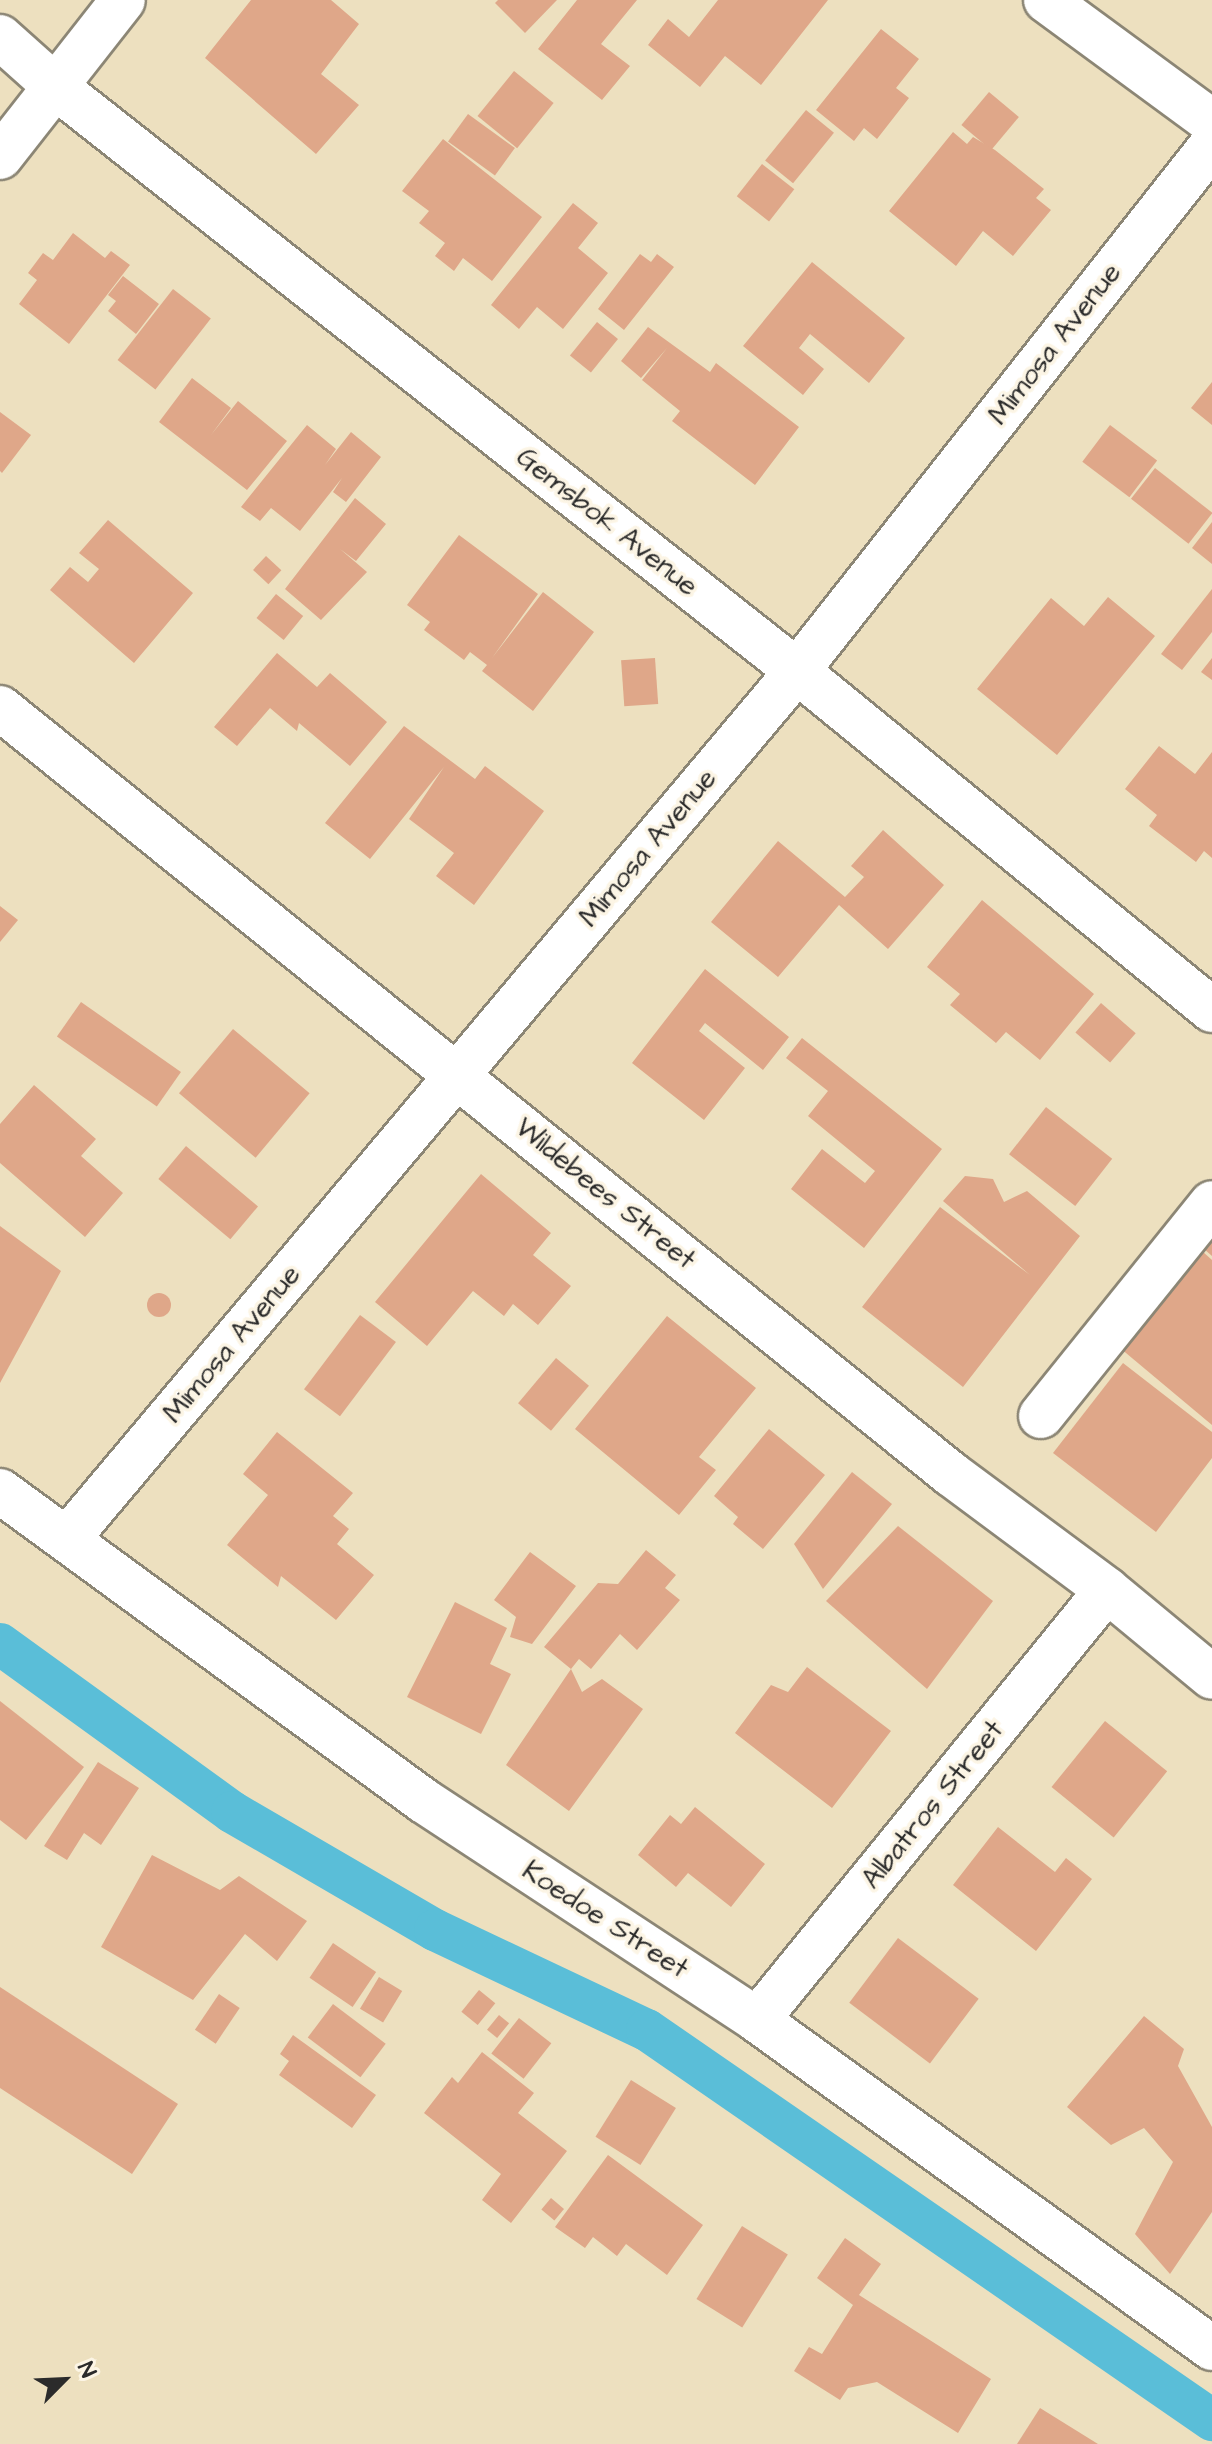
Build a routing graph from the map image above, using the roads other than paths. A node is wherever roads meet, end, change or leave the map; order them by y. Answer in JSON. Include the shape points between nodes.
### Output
{"nodes":[{"id":1,"x":123,"y":0,"type":"edge"},
{"id":2,"x":1046,"y":0,"type":"edge"},
{"id":3,"x":0,"y":37,"type":"edge"},
{"id":4,"x":57,"y":88,"type":"junction"},
{"id":5,"x":1212,"y":122,"type":"edge"},
{"id":6,"x":1212,"y":145,"type":"edge"},
{"id":7,"x":0,"y":157,"type":"edge"},
{"id":8,"x":797,"y":671,"type":"junction"},
{"id":9,"x":0,"y":708,"type":"edge"},
{"id":10,"x":1212,"y":1010,"type":"edge"},
{"id":11,"x":458,"y":1076,"type":"junction"},
{"id":12,"x":1212,"y":1203,"type":"edge"},
{"id":13,"x":1041,"y":1416,"type":"dead end"},
{"id":14,"x":5,"y":1505,"type":"edge"},
{"id":15,"x":68,"y":1538,"type":"junction"},
{"id":16,"x":1107,"y":1590,"type":"junction"},
{"id":17,"x":1212,"y":1677,"type":"edge"},
{"id":18,"x":757,"y":2020,"type":"junction"},
{"id":19,"x":1212,"y":2348,"type":"edge"}],
"edges":[{"from":1,"to":4,"type":"main road"},
{"from":2,"to":5,"type":"main road"},
{"from":3,"to":4,"type":"main road","name":"Gemsbok Avenue"},
{"from":4,"to":7,"type":"main road"},
{"from":4,"to":8,"type":"main road","name":"Gemsbok Avenue"},
{"from":6,"to":8,"type":"main road","name":"Mimosa Avenue"},
{"from":8,"to":10,"type":"main road","name":"Gemsbok Avenue"},
{"from":8,"to":11,"type":"main road","name":"Mimosa Avenue"},
{"from":9,"to":11,"type":"main road","name":"Wildebees Street"},
{"from":11,"to":15,"type":"main road","name":"Mimosa Avenue"},
{"from":11,"to":16,"type":"main road","name":"Wildebees Street","via":[[938,1464]]},
{"from":12,"to":13,"type":"main road"},
{"from":14,"to":15,"type":"main road","name":"Koedoe Street"},
{"from":15,"to":18,"type":"main road","name":"Koedoe Street","via":[[424,1801]]},
{"from":16,"to":17,"type":"main road","name":"Wildebees Street"},
{"from":16,"to":18,"type":"main road","name":"Albatros Street"},
{"from":18,"to":19,"type":"main road","name":"Koedoe Street"}]}
